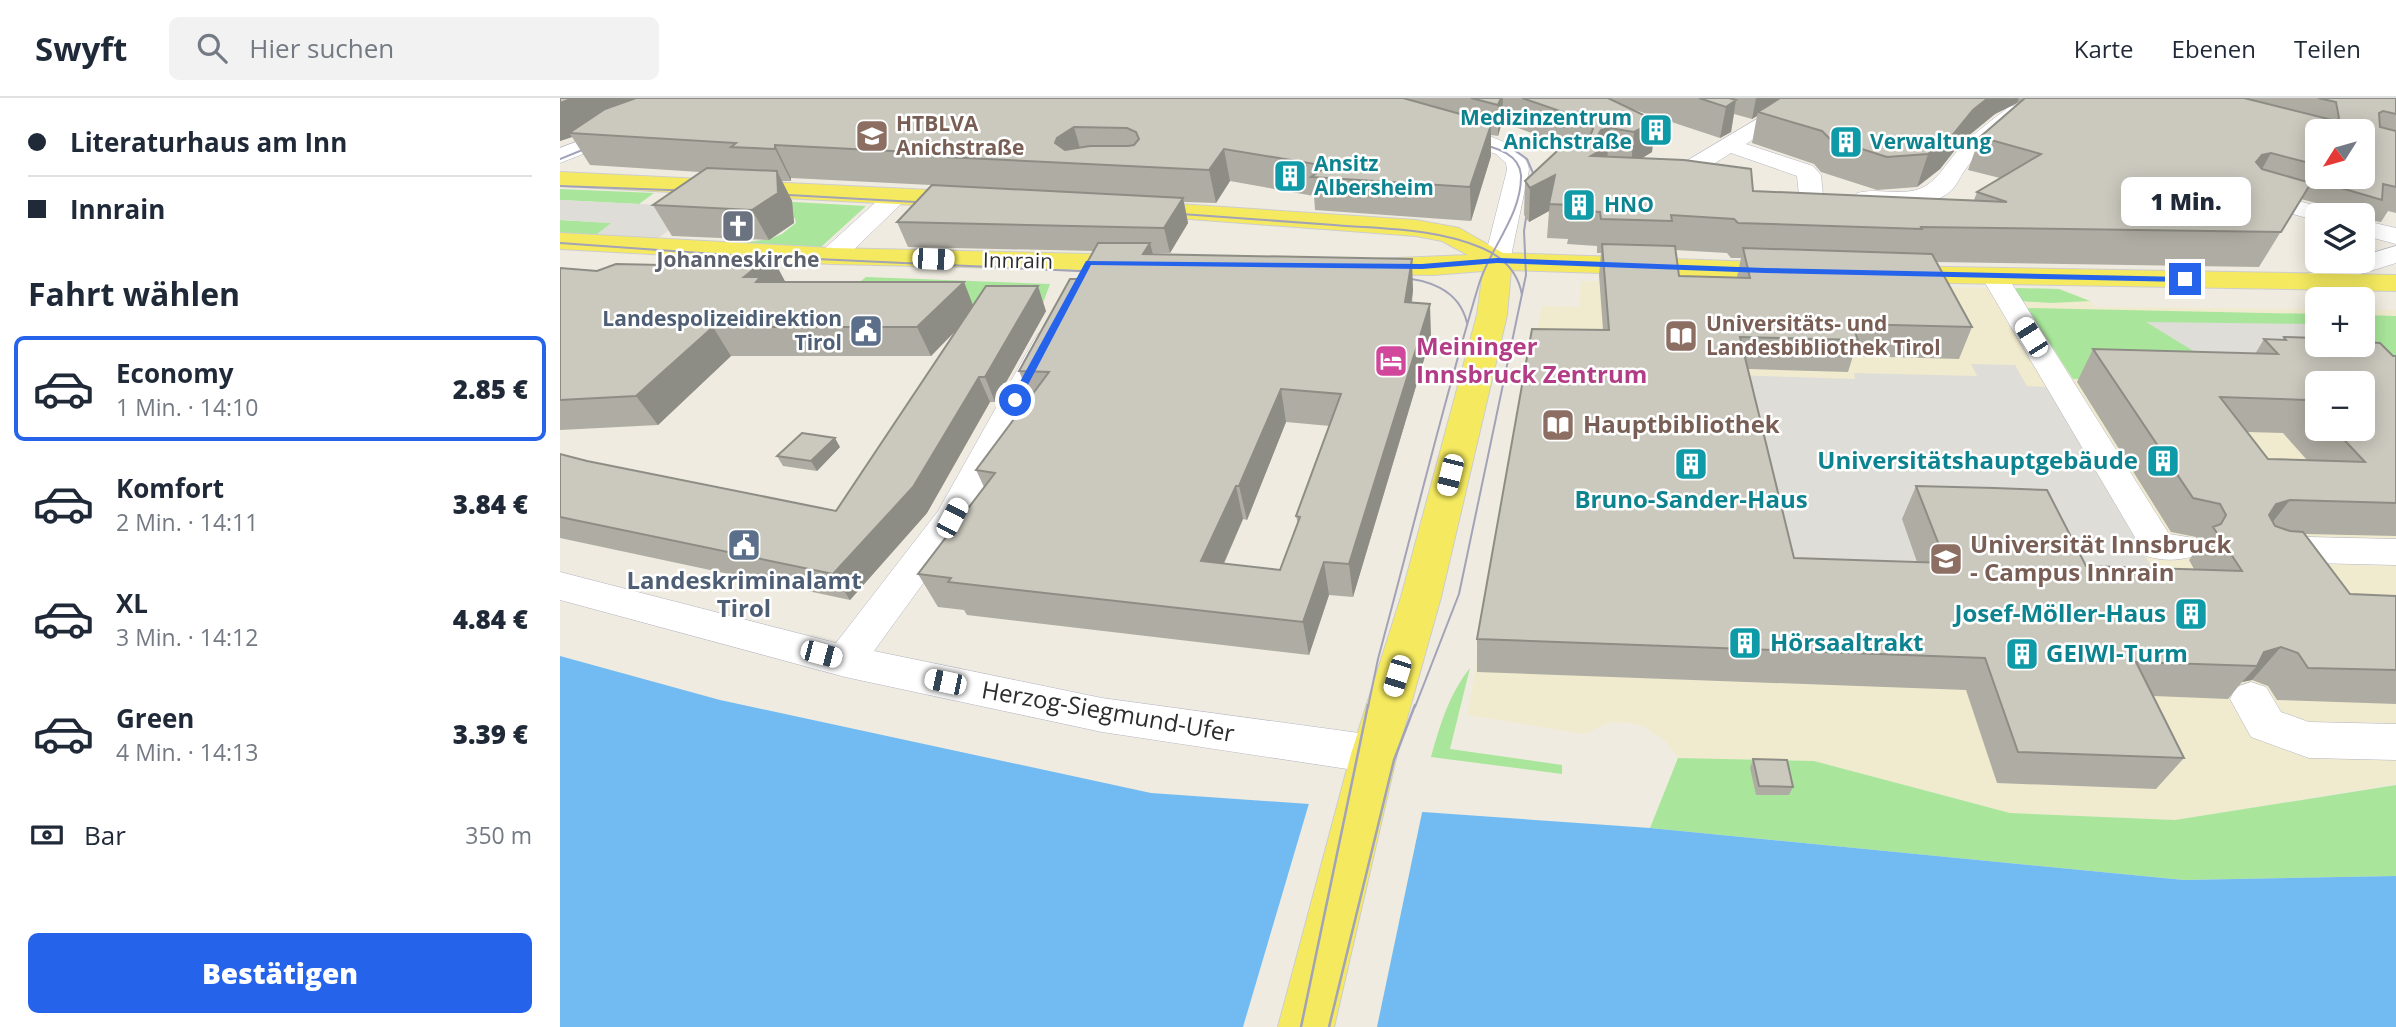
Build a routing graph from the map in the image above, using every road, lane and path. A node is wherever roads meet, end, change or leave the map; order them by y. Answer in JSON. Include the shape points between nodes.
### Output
{"nodes":[{"id":1,"x":709,"y":98,"type":"edge"},
{"id":2,"x":1806,"y":98,"type":"edge"},
{"id":3,"x":2019,"y":109,"type":"edge"},
{"id":4,"x":1733,"y":122,"type":"edge"},
{"id":5,"x":1422,"y":124,"type":"edge"},
{"id":6,"x":1755,"y":130,"type":"junction"},
{"id":7,"x":1729,"y":145,"type":"junction"},
{"id":8,"x":560,"y":156,"type":"edge"},
{"id":9,"x":560,"y":179,"type":"edge"},
{"id":10,"x":1662,"y":180,"type":"edge"},
{"id":11,"x":1784,"y":193,"type":"edge"},
{"id":12,"x":1811,"y":195,"type":"junction"},
{"id":13,"x":2252,"y":195,"type":"edge"},
{"id":14,"x":896,"y":196,"type":"junction"},
{"id":15,"x":993,"y":201,"type":"edge"},
{"id":16,"x":1112,"y":208,"type":"edge"},
{"id":17,"x":2305,"y":210,"type":"edge"},
{"id":18,"x":2375,"y":230,"type":"edge"},
{"id":19,"x":2396,"y":236,"type":"edge"},
{"id":20,"x":560,"y":241,"type":"edge"},
{"id":21,"x":2396,"y":254,"type":"edge"},
{"id":22,"x":832,"y":256,"type":"junction"},
{"id":23,"x":1497,"y":261,"type":"junction"},
{"id":24,"x":1088,"y":263,"type":"junction"},
{"id":25,"x":1161,"y":263,"type":"edge"},
{"id":26,"x":1341,"y":266,"type":"edge"},
{"id":27,"x":1818,"y":272,"type":"edge"},
{"id":28,"x":1870,"y":273,"type":"edge"},
{"id":29,"x":1994,"y":276,"type":"junction"},
{"id":30,"x":2313,"y":281,"type":"junction"},
{"id":31,"x":2396,"y":284,"type":"edge"},
{"id":32,"x":2180,"y":548,"type":"dead end"},
{"id":33,"x":2264,"y":548,"type":"edge"},
{"id":34,"x":2396,"y":552,"type":"edge"},
{"id":35,"x":560,"y":586,"type":"edge"},
{"id":36,"x":845,"y":661,"type":"junction"},
{"id":37,"x":2251,"y":699,"type":"dead end"},
{"id":38,"x":2396,"y":742,"type":"edge"},
{"id":39,"x":1371,"y":766,"type":"junction"},
{"id":40,"x":1306,"y":1027,"type":"edge"}],
"edges":[{"from":1,"to":8,"type":"street"},
{"from":2,"to":6,"type":"street"},
{"from":3,"to":12,"type":"street","via":[[1987,134],[1935,192],[1904,199]]},
{"from":4,"to":6,"type":"street"},
{"from":5,"to":23,"type":"street","via":[[1495,145],[1527,160],[1518,170]]},
{"from":6,"to":7,"type":"street"},
{"from":7,"to":10,"type":"street","via":[[1686,171],[1697,184]]},
{"from":7,"to":12,"type":"street","via":[[1805,171]]},
{"from":9,"to":14,"type":"main road"},
{"from":11,"to":12,"type":"street"},
{"from":13,"to":17,"type":"street"},
{"from":14,"to":15,"type":"main road"},
{"from":14,"to":22,"type":"street"},
{"from":16,"to":23,"type":"main road","via":[[1416,228],[1450,234]]},
{"from":18,"to":19,"type":"street"},
{"from":20,"to":22,"type":"main road","name":"Innrain"},
{"from":21,"to":30,"type":"street"},
{"from":22,"to":24,"type":"main road","name":"Innrain"},
{"from":23,"to":26,"type":"main road","via":[[1433,267]]},
{"from":23,"to":27,"type":"main road"},
{"from":23,"to":39,"type":"main road","via":[[1492,315],[1421,597]]},
{"from":24,"to":25,"type":"main road","name":"Innrain"},
{"from":24,"to":36,"type":"street","via":[[952,518]]},
{"from":28,"to":29,"type":"main road"},
{"from":29,"to":30,"type":"main road"},
{"from":29,"to":32,"type":"street","via":[[2159,547]]},
{"from":30,"to":31,"type":"main road"},
{"from":33,"to":34,"type":"street"},
{"from":35,"to":36,"type":"street","name":"Herzog-Siegmund-Ufer"},
{"from":36,"to":39,"type":"street","name":"Herzog-Siegmund-Ufer"},
{"from":37,"to":38,"type":"street","via":[[2266,724],[2309,740]]},
{"from":39,"to":40,"type":"main road"}]}
